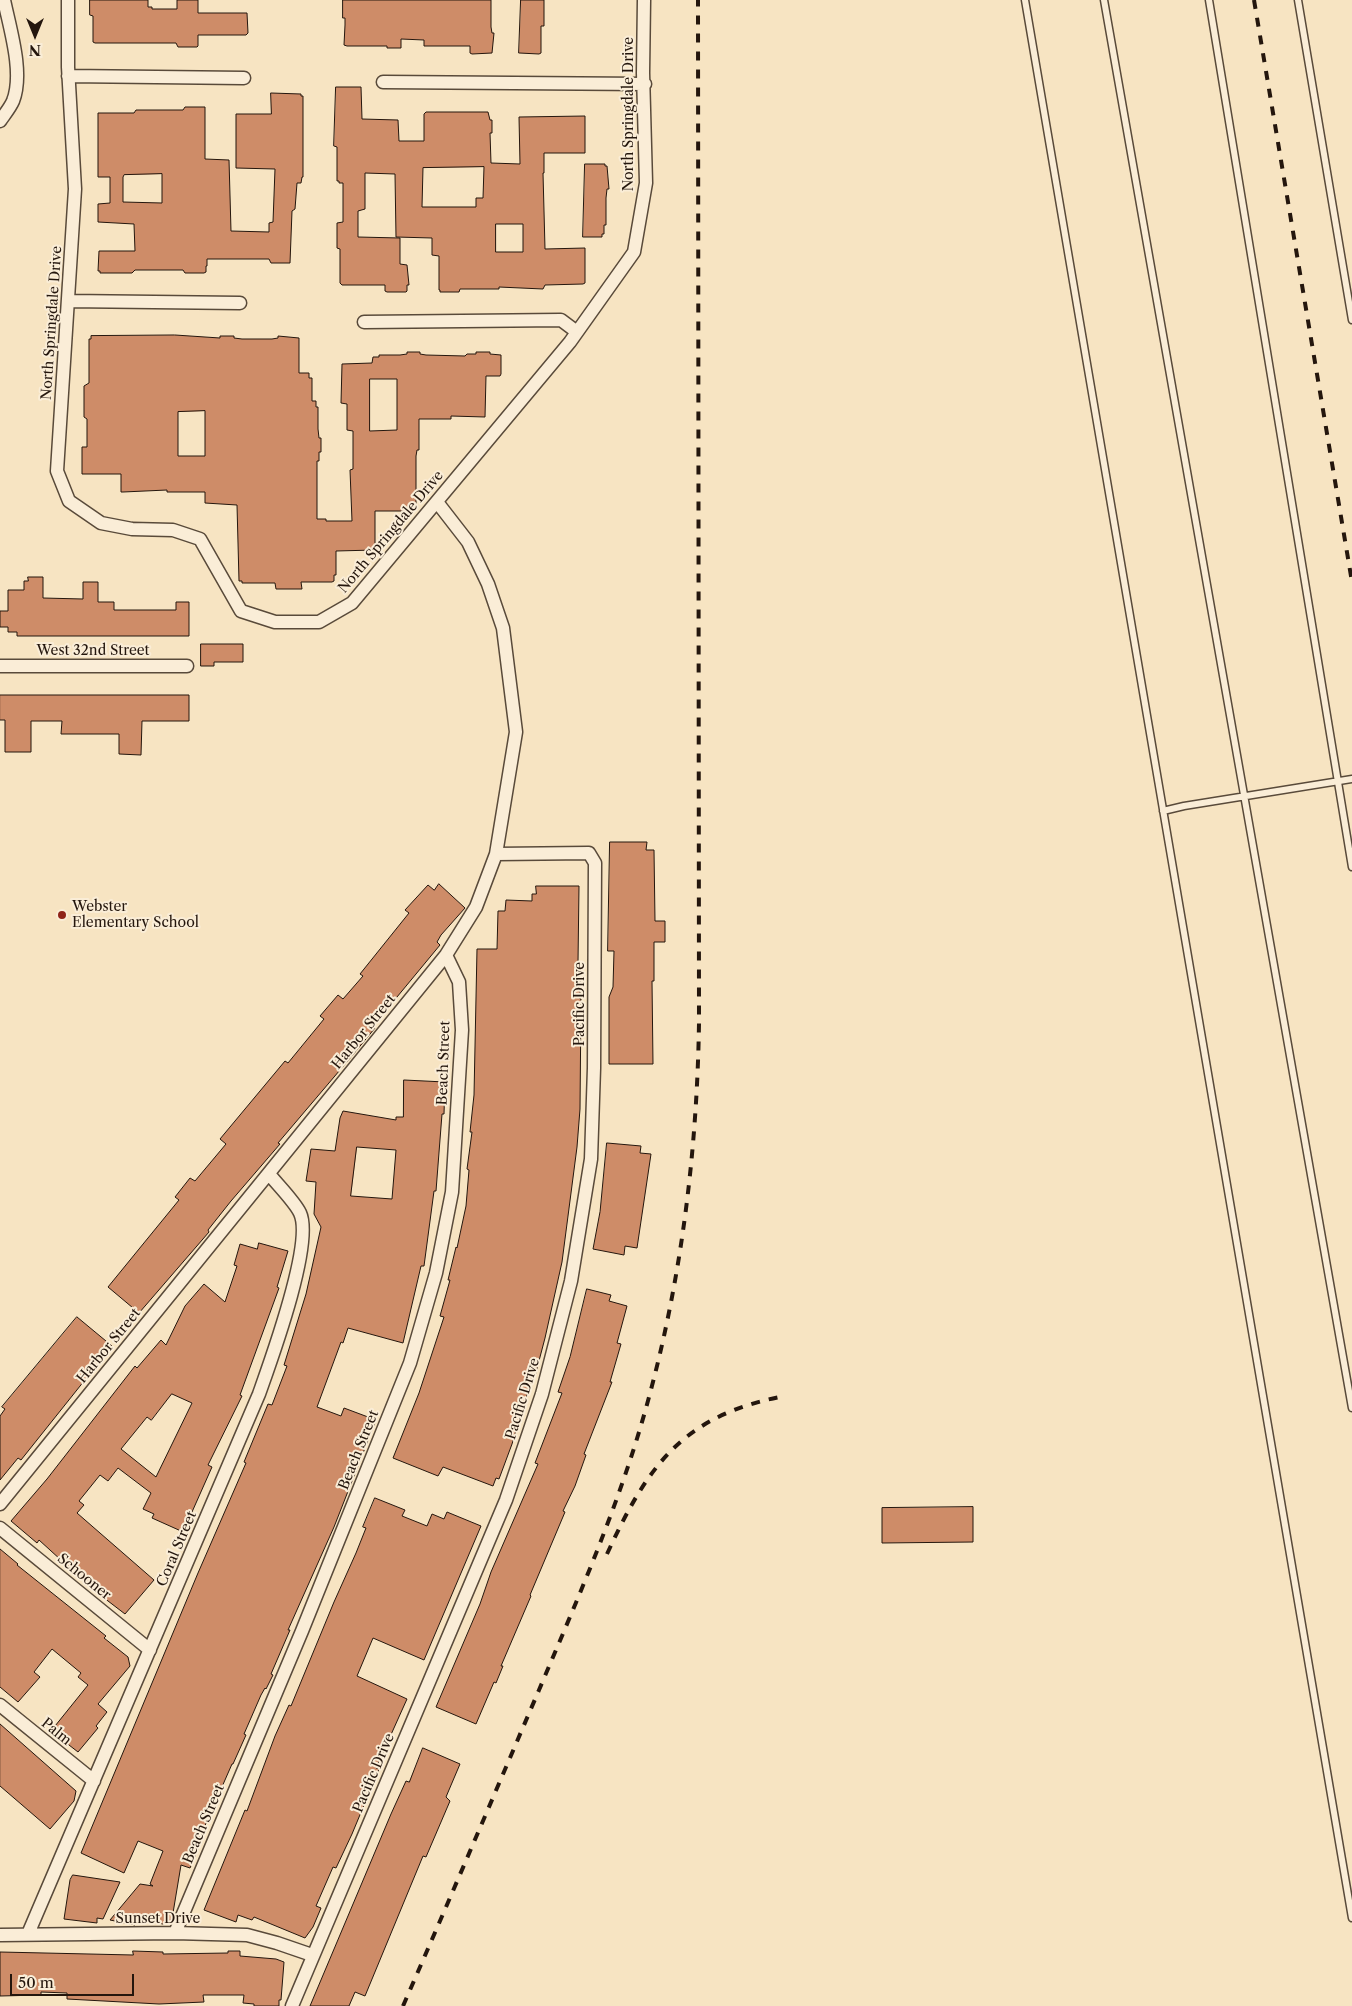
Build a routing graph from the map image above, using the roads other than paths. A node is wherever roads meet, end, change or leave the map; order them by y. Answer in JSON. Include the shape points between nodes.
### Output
{"nodes":[{"id":1,"x":4,"y":0,"type":"edge"},
{"id":2,"x":68,"y":0,"type":"edge"},
{"id":3,"x":644,"y":0,"type":"edge"},
{"id":4,"x":1025,"y":0,"type":"edge"},
{"id":5,"x":1104,"y":0,"type":"edge"},
{"id":6,"x":1209,"y":0,"type":"edge"},
{"id":7,"x":1298,"y":0,"type":"edge"},
{"id":8,"x":68,"y":76,"type":"junction"},
{"id":9,"x":244,"y":78,"type":"dead end"},
{"id":10,"x":383,"y":82,"type":"dead end"},
{"id":11,"x":645,"y":84,"type":"junction"},
{"id":12,"x":0,"y":121,"type":"edge"},
{"id":13,"x":68,"y":301,"type":"junction"},
{"id":14,"x":240,"y":303,"type":"dead end"},
{"id":15,"x":1352,"y":320,"type":"edge"},
{"id":16,"x":364,"y":322,"type":"dead end"},
{"id":17,"x":577,"y":332,"type":"junction"},
{"id":18,"x":437,"y":502,"type":"junction"},
{"id":19,"x":0,"y":666,"type":"edge"},
{"id":20,"x":187,"y":666,"type":"dead end"},
{"id":21,"x":1352,"y":779,"type":"edge"},
{"id":22,"x":1337,"y":782,"type":"junction"},
{"id":23,"x":1245,"y":797,"type":"junction"},
{"id":24,"x":1163,"y":811,"type":"junction"},
{"id":25,"x":496,"y":854,"type":"junction"},
{"id":26,"x":1352,"y":867,"type":"edge"},
{"id":27,"x":446,"y":955,"type":"junction"},
{"id":28,"x":269,"y":1174,"type":"junction"},
{"id":29,"x":1352,"y":1408,"type":"edge"},
{"id":30,"x":0,"y":1504,"type":"edge"},
{"id":31,"x":0,"y":1528,"type":"edge"},
{"id":32,"x":150,"y":1650,"type":"junction"},
{"id":33,"x":0,"y":1706,"type":"edge"},
{"id":34,"x":94,"y":1781,"type":"junction"},
{"id":35,"x":1352,"y":1918,"type":"edge"},
{"id":36,"x":175,"y":1933,"type":"junction"},
{"id":37,"x":28,"y":1934,"type":"junction"},
{"id":38,"x":0,"y":1935,"type":"edge"},
{"id":39,"x":312,"y":1955,"type":"junction"},
{"id":40,"x":292,"y":2006,"type":"edge"}],
"edges":[{"from":1,"to":12,"type":"street","via":[[17,84],[12,102]]},
{"from":2,"to":8,"type":"street","name":"North Springdale Drive"},
{"from":3,"to":11,"type":"street","name":"North Springdale Drive"},
{"from":4,"to":24,"type":"lane"},
{"from":5,"to":23,"type":"lane"},
{"from":6,"to":22,"type":"lane"},
{"from":7,"to":15,"type":"lane"},
{"from":8,"to":9,"type":"street"},
{"from":8,"to":13,"type":"street","name":"North Springdale Drive","via":[[75,189]]},
{"from":10,"to":11,"type":"street"},
{"from":11,"to":17,"type":"street","name":"North Springdale Drive","via":[[646,183],[634,252]]},
{"from":13,"to":14,"type":"street"},
{"from":13,"to":18,"type":"street","name":"North Springdale Drive","via":[[57,471],[69,501],[101,523],[132,529],[173,530],[200,539],[241,611],[275,622],[319,622],[352,604]]},
{"from":16,"to":17,"type":"street","via":[[561,320]]},
{"from":17,"to":18,"type":"street","name":"North Springdale Drive"},
{"from":18,"to":25,"type":"street","name":"Harbor Street","via":[[468,542],[488,584],[503,628],[516,732]]},
{"from":19,"to":20,"type":"street","name":"West 32nd Street"},
{"from":21,"to":22,"type":"lane"},
{"from":22,"to":23,"type":"lane"},
{"from":22,"to":26,"type":"lane"},
{"from":23,"to":24,"type":"lane"},
{"from":23,"to":29,"type":"lane"},
{"from":24,"to":35,"type":"lane"},
{"from":25,"to":27,"type":"street","name":"Harbor Street","via":[[476,907]]},
{"from":25,"to":39,"type":"street","name":"Pacific Drive","via":[[589,853],[595,863],[590,1159],[571,1281],[542,1394],[506,1500]]},
{"from":27,"to":28,"type":"street","name":"Harbor Street"},
{"from":27,"to":36,"type":"street","name":"Beach Street","via":[[459,982],[462,1030],[452,1192],[436,1273],[410,1363]]},
{"from":28,"to":30,"type":"street","name":"Harbor Street"},
{"from":28,"to":32,"type":"street","name":"Coral Street","via":[[300,1213],[302,1238],[284,1322],[259,1394]]},
{"from":31,"to":32,"type":"street","name":"Schooner"},
{"from":32,"to":34,"type":"street","name":"Coral Street"},
{"from":33,"to":34,"type":"street","name":"Palm"},
{"from":34,"to":37,"type":"street","name":"Coral Street"},
{"from":36,"to":37,"type":"street","name":"Sunset Drive"},
{"from":36,"to":39,"type":"street","name":"Sunset Drive","via":[[247,1935]]},
{"from":37,"to":38,"type":"street","name":"Sunset Drive"},
{"from":39,"to":40,"type":"street","name":"Pacific Drive"}]}
